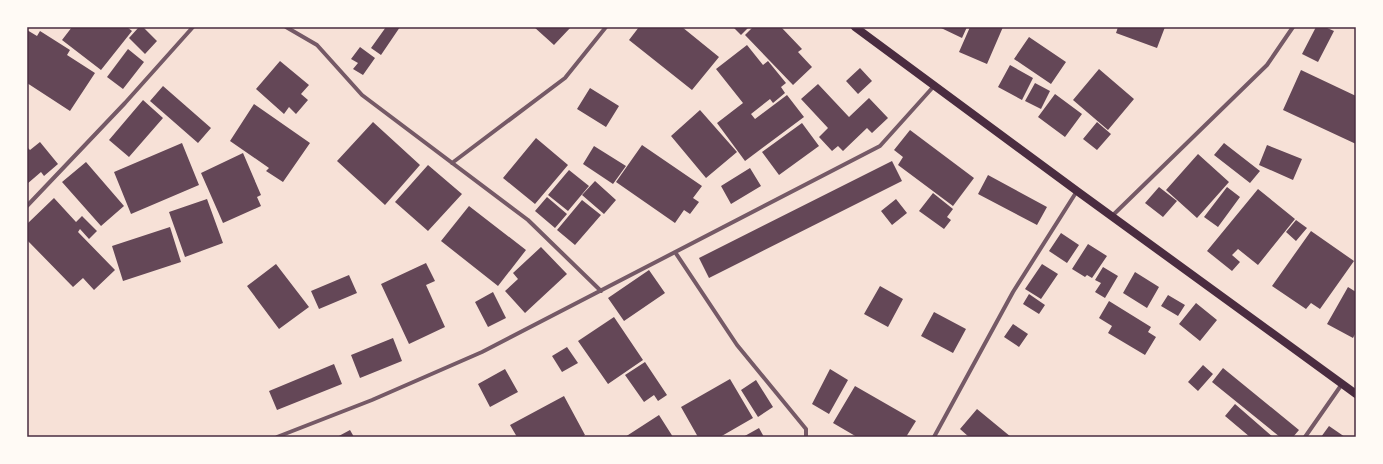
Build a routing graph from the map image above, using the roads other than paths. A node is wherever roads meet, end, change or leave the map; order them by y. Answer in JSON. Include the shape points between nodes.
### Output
{"nodes":[{"id":1,"x":193,"y":27,"type":"edge"},
{"id":2,"x":286,"y":27,"type":"edge"},
{"id":3,"x":606,"y":27,"type":"edge"},
{"id":4,"x":856,"y":27,"type":"edge"},
{"id":5,"x":1293,"y":27,"type":"edge"},
{"id":6,"x":934,"y":86,"type":"junction"},
{"id":7,"x":452,"y":163,"type":"junction"},
{"id":8,"x":1076,"y":191,"type":"junction"},
{"id":9,"x":27,"y":206,"type":"edge"},
{"id":10,"x":1112,"y":217,"type":"junction"},
{"id":11,"x":675,"y":252,"type":"junction"},
{"id":12,"x":601,"y":291,"type":"junction"},
{"id":13,"x":1342,"y":384,"type":"junction"},
{"id":14,"x":1356,"y":394,"type":"edge"},
{"id":15,"x":278,"y":437,"type":"edge"},
{"id":16,"x":806,"y":437,"type":"edge"},
{"id":17,"x":934,"y":437,"type":"edge"},
{"id":18,"x":1305,"y":437,"type":"edge"}],
"edges":[{"from":1,"to":9,"type":"street"},
{"from":2,"to":7,"type":"street","via":[[317,45],[362,95]]},
{"from":3,"to":7,"type":"street","via":[[565,78]]},
{"from":4,"to":6,"type":"main road"},
{"from":5,"to":10,"type":"street","via":[[1266,65]]},
{"from":6,"to":8,"type":"main road"},
{"from":6,"to":11,"type":"street","via":[[880,146]]},
{"from":7,"to":12,"type":"street","via":[[528,220]]},
{"from":8,"to":10,"type":"main road"},
{"from":8,"to":17,"type":"street","via":[[1013,292]]},
{"from":10,"to":13,"type":"main road"},
{"from":11,"to":12,"type":"street"},
{"from":11,"to":16,"type":"street","via":[[737,345],[806,429]]},
{"from":12,"to":15,"type":"street","via":[[482,352]]},
{"from":13,"to":14,"type":"main road"},
{"from":13,"to":18,"type":"street"}]}
